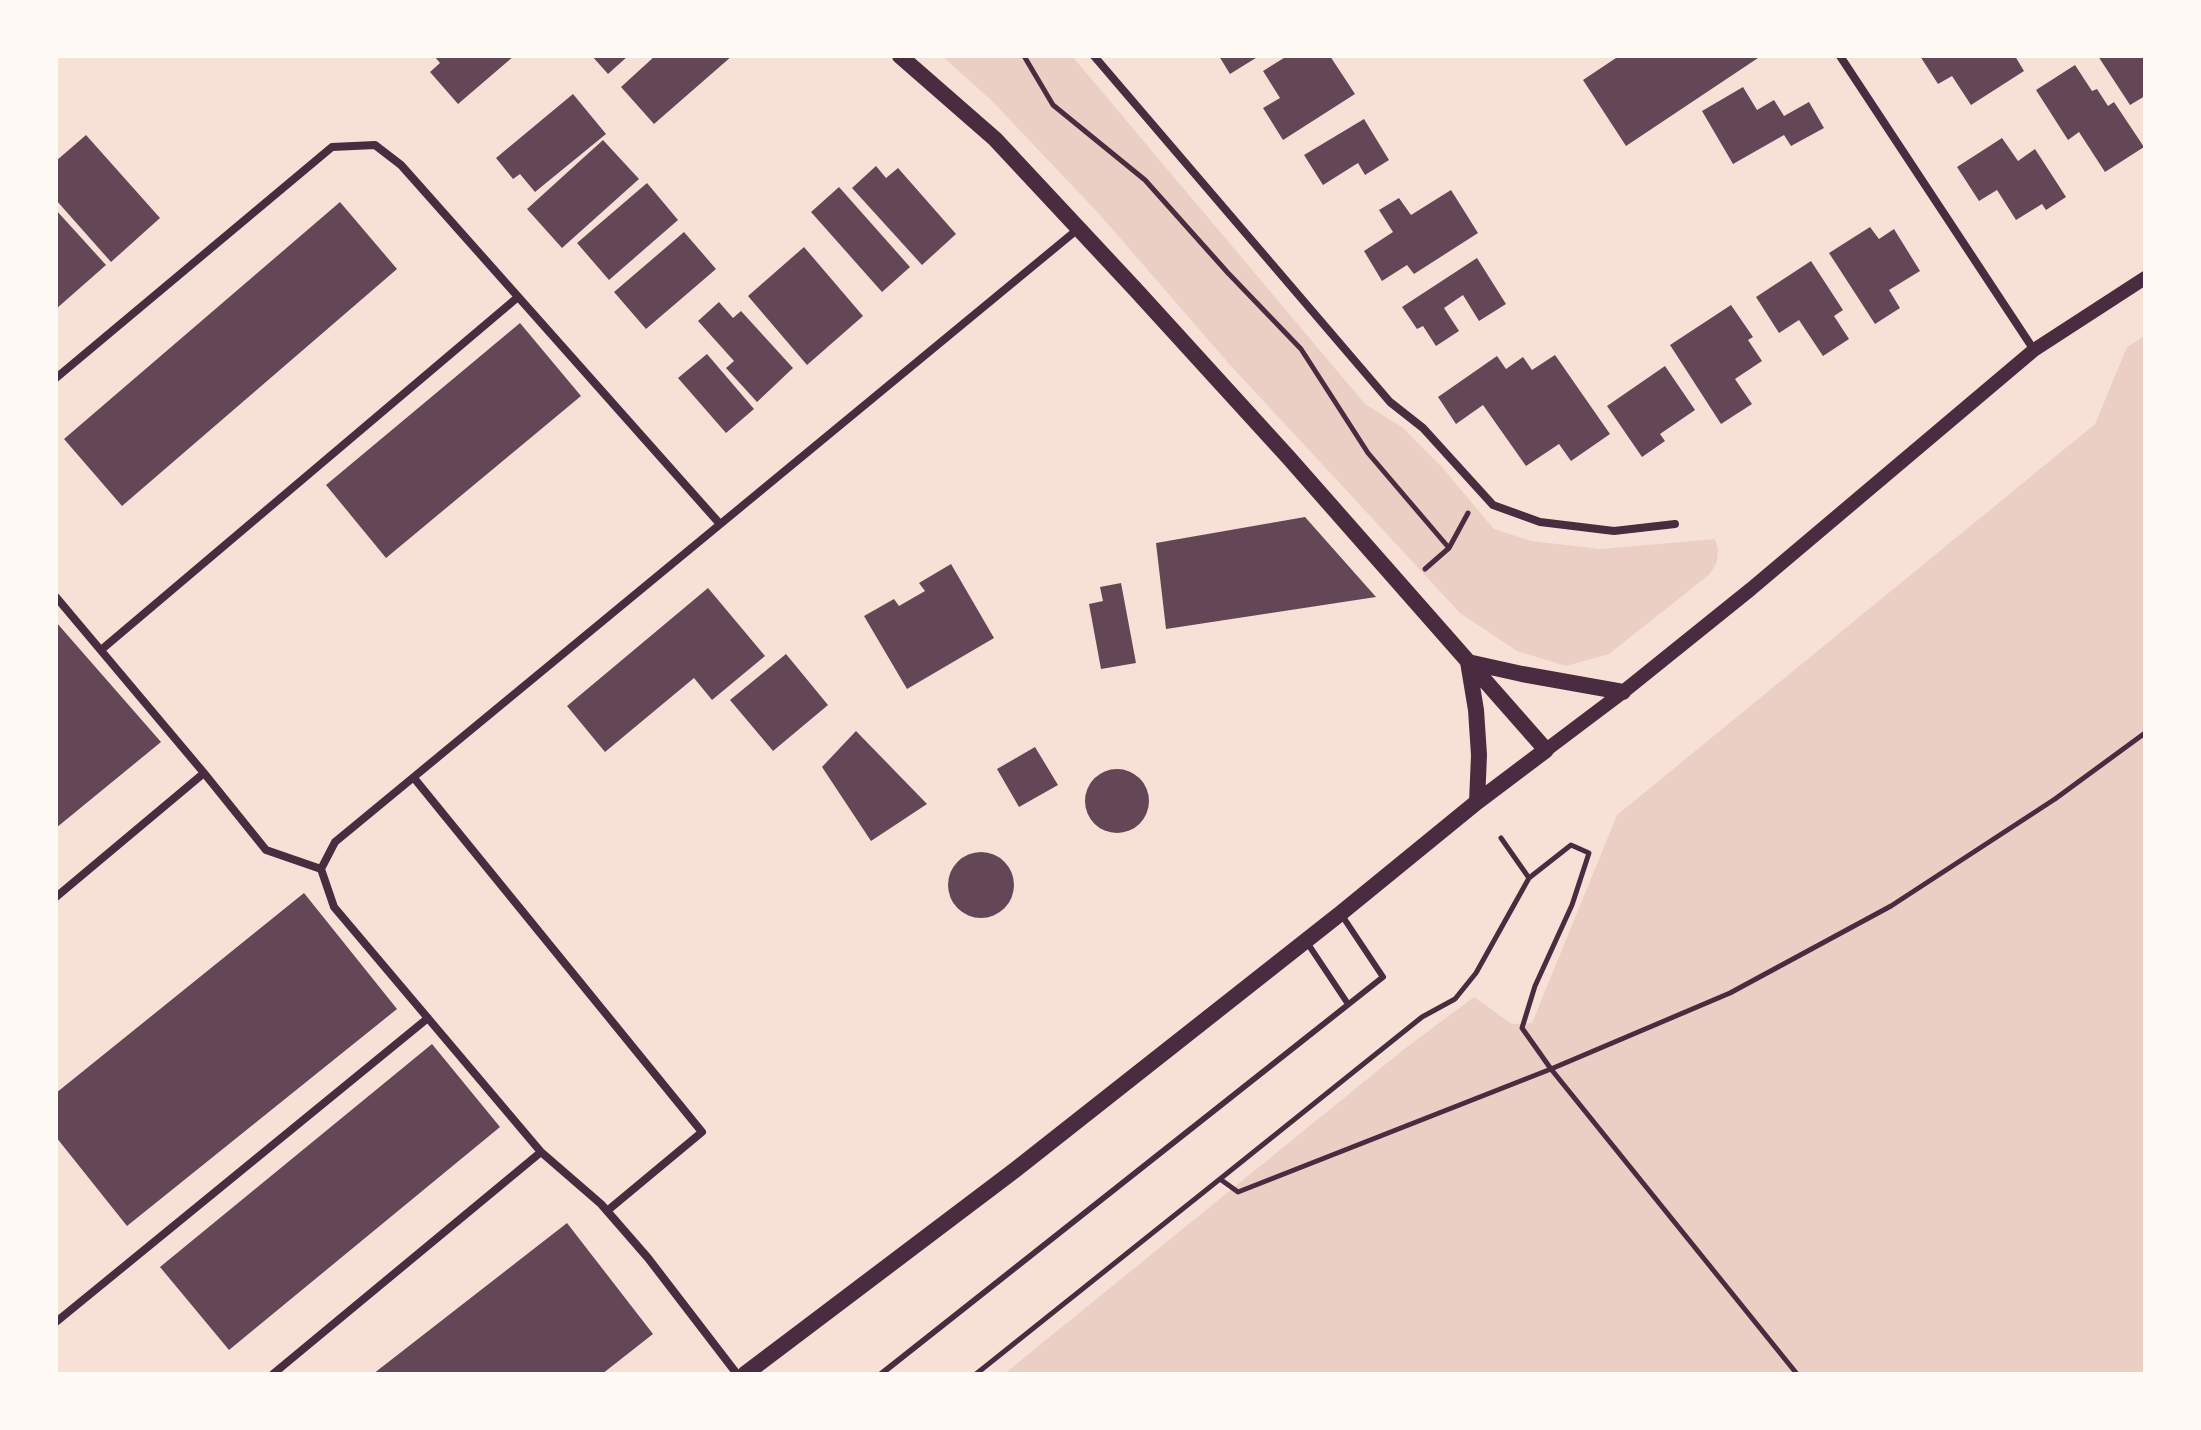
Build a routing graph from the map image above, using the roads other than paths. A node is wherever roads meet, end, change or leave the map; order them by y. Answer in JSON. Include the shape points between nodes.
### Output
{"nodes":[{"id":1,"x":900,"y":56,"type":"edge"},
{"id":2,"x":1094,"y":56,"type":"edge"},
{"id":3,"x":1840,"y":56,"type":"edge"},
{"id":4,"x":1078,"y":229,"type":"junction"},
{"id":5,"x":2145,"y":278,"type":"edge"},
{"id":6,"x":518,"y":297,"type":"junction"},
{"id":7,"x":2034,"y":350,"type":"junction"},
{"id":8,"x":56,"y":378,"type":"edge"},
{"id":9,"x":720,"y":524,"type":"junction"},
{"id":10,"x":1675,"y":524,"type":"dead end"},
{"id":11,"x":56,"y":597,"type":"edge"},
{"id":12,"x":101,"y":650,"type":"junction"},
{"id":13,"x":1468,"y":662,"type":"junction"},
{"id":14,"x":1623,"y":692,"type":"junction"},
{"id":15,"x":1546,"y":750,"type":"junction"},
{"id":16,"x":204,"y":773,"type":"junction"},
{"id":17,"x":414,"y":778,"type":"junction"},
{"id":18,"x":1477,"y":802,"type":"junction"},
{"id":19,"x":321,"y":869,"type":"junction"},
{"id":20,"x":56,"y":897,"type":"edge"},
{"id":21,"x":1341,"y":913,"type":"junction"},
{"id":22,"x":1305,"y":939,"type":"junction"},
{"id":23,"x":1348,"y":1004,"type":"junction"},
{"id":24,"x":428,"y":1018,"type":"junction"},
{"id":25,"x":541,"y":1152,"type":"junction"},
{"id":26,"x":607,"y":1211,"type":"junction"},
{"id":27,"x":56,"y":1322,"type":"edge"},
{"id":28,"x":273,"y":1374,"type":"edge"},
{"id":29,"x":737,"y":1374,"type":"edge"},
{"id":30,"x":745,"y":1374,"type":"edge"},
{"id":31,"x":881,"y":1374,"type":"edge"}],
"edges":[{"from":1,"to":4,"type":"main road","via":[[995,139]]},
{"from":2,"to":10,"type":"street","via":[[1390,402],[1423,428],[1493,505],[1540,522],[1614,531]]},
{"from":3,"to":7,"type":"street"},
{"from":4,"to":9,"type":"street"},
{"from":4,"to":13,"type":"main road"},
{"from":5,"to":7,"type":"street"},
{"from":6,"to":8,"type":"street","via":[[401,165],[375,145],[332,147]]},
{"from":6,"to":9,"type":"street"},
{"from":6,"to":12,"type":"street"},
{"from":7,"to":14,"type":"street"},
{"from":9,"to":17,"type":"street"},
{"from":11,"to":12,"type":"street"},
{"from":12,"to":16,"type":"street"},
{"from":13,"to":14,"type":"main road"},
{"from":13,"to":15,"type":"main road"},
{"from":13,"to":18,"type":"main road","via":[[1479,755]]},
{"from":14,"to":15,"type":"street"},
{"from":15,"to":18,"type":"main road"},
{"from":16,"to":19,"type":"street","via":[[266,850]]},
{"from":16,"to":20,"type":"street"},
{"from":17,"to":19,"type":"street","via":[[335,842]]},
{"from":17,"to":26,"type":"street","via":[[702,1132]]},
{"from":18,"to":21,"type":"main road"},
{"from":19,"to":24,"type":"street","via":[[334,907]]},
{"from":21,"to":22,"type":"main road"},
{"from":21,"to":23,"type":"lane","via":[[1383,977]]},
{"from":22,"to":23,"type":"lane"},
{"from":22,"to":30,"type":"main road","via":[[1015,1170]]},
{"from":23,"to":31,"type":"lane"},
{"from":24,"to":25,"type":"street"},
{"from":24,"to":27,"type":"street"},
{"from":25,"to":26,"type":"street"},
{"from":25,"to":28,"type":"street"},
{"from":26,"to":29,"type":"street"}]}
